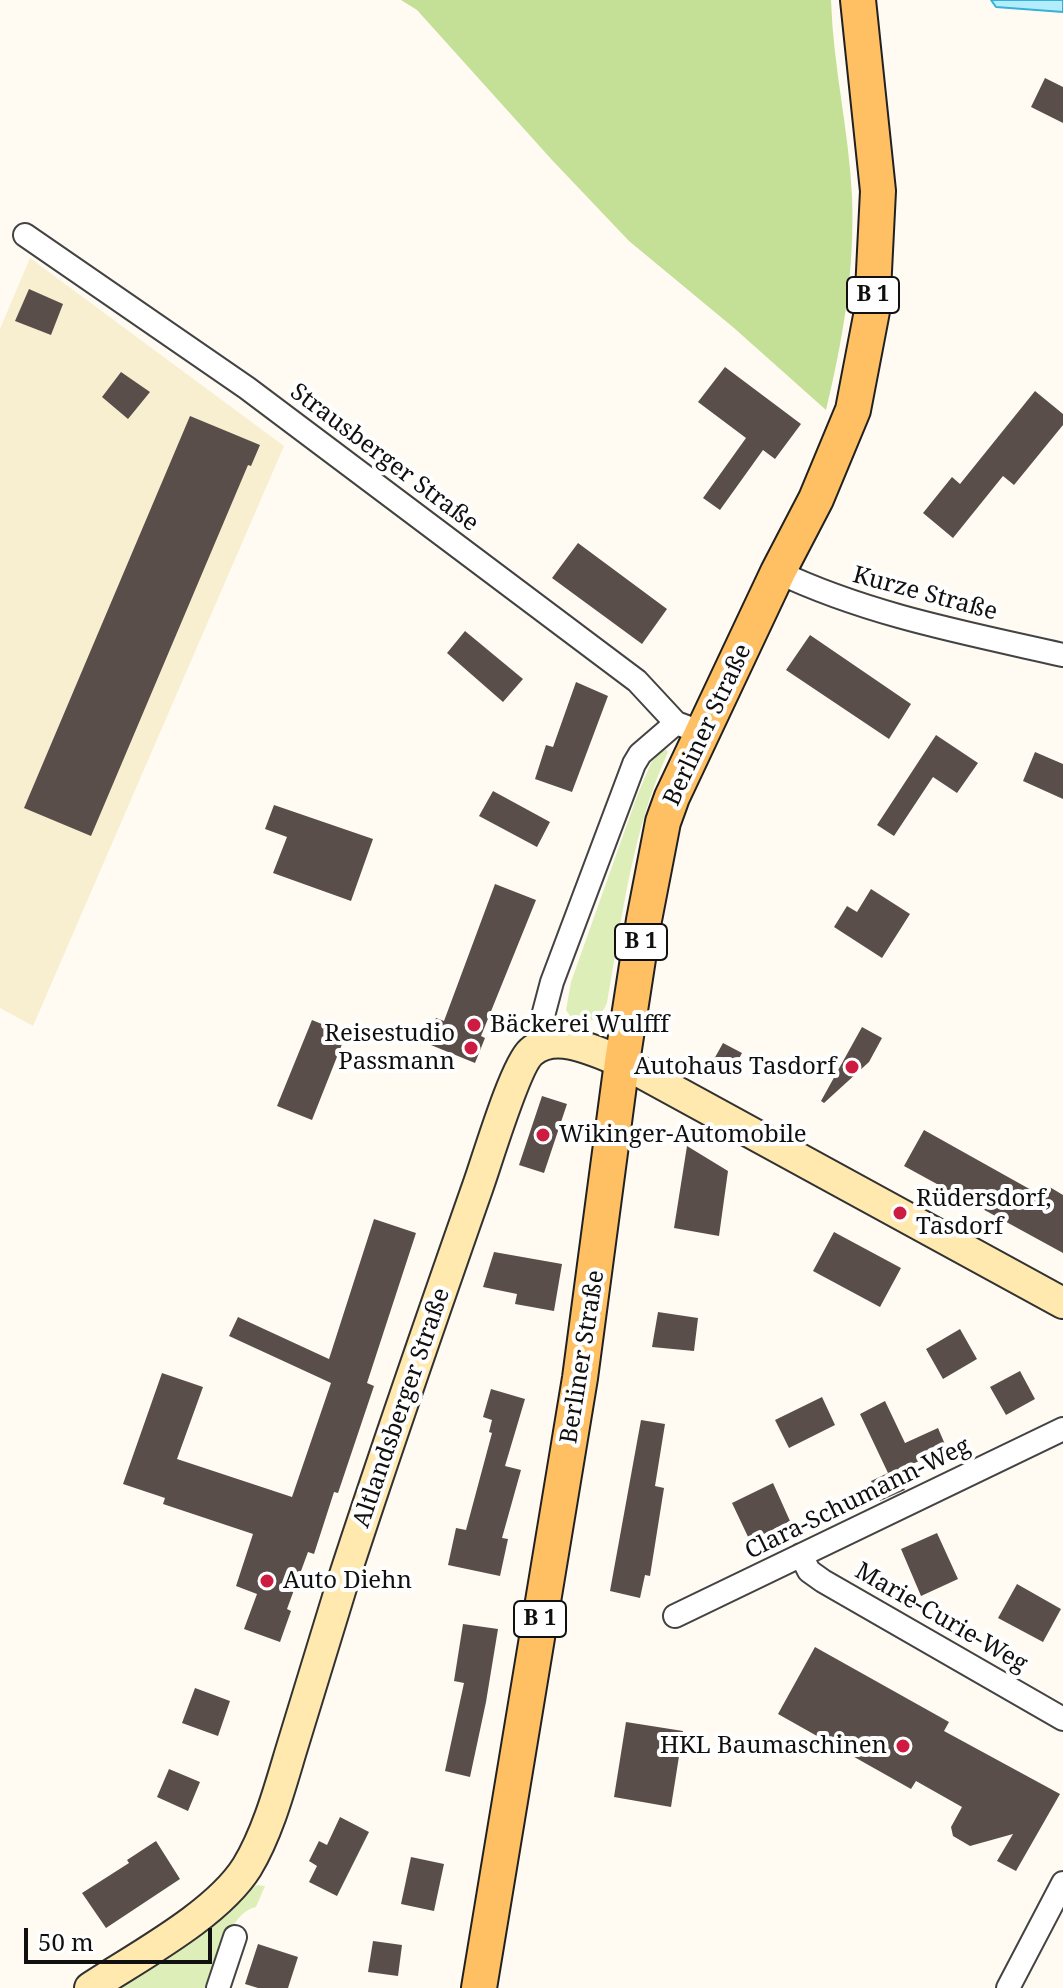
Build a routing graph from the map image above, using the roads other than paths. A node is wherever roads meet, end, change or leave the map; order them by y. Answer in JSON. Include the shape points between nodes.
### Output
{"nodes":[{"id":1,"x":858,"y":0,"type":"edge"},
{"id":2,"x":25,"y":235,"type":"dead end"},
{"id":3,"x":778,"y":572,"type":"junction"},
{"id":4,"x":1063,"y":655,"type":"edge"},
{"id":5,"x":689,"y":728,"type":"junction"},
{"id":6,"x":545,"y":1044,"type":"junction"},
{"id":7,"x":622,"y":1062,"type":"junction"},
{"id":8,"x":1063,"y":1303,"type":"edge"},
{"id":9,"x":1063,"y":1429,"type":"edge"},
{"id":10,"x":801,"y":1555,"type":"junction"},
{"id":11,"x":675,"y":1616,"type":"dead end"},
{"id":12,"x":1063,"y":1719,"type":"edge"},
{"id":13,"x":1063,"y":1883,"type":"edge"},
{"id":14,"x":235,"y":1937,"type":"dead end"},
{"id":15,"x":90,"y":1988,"type":"edge"},
{"id":16,"x":218,"y":1988,"type":"edge"},
{"id":17,"x":479,"y":1988,"type":"edge"},
{"id":18,"x":1008,"y":1988,"type":"edge"}],
"edges":[{"from":1,"to":3,"type":"main road","name":"Berliner Straße","number":"B 1","via":[[878,191],[872,311],[853,410]]},
{"from":2,"to":5,"type":"street","name":"Strausberger Straße","via":[[247,388],[435,527],[637,681]]},
{"from":3,"to":4,"type":"street","name":"Kurze Straße","via":[[894,617]]},
{"from":3,"to":5,"type":"main road","name":"Berliner Straße","number":"B 1"},
{"from":5,"to":6,"type":"street","via":[[640,754],[634,764],[552,982],[543,1016]]},
{"from":5,"to":7,"type":"main road","name":"Berliner Straße","number":"B 1","via":[[663,822]]},
{"from":6,"to":7,"type":"main road","via":[[565,1043]]},
{"from":6,"to":15,"type":"main road","name":"Altlandsberger Straße","via":[[529,1053],[513,1088],[343,1580],[278,1795],[246,1869],[196,1918]]},
{"from":7,"to":8,"type":"main road"},
{"from":7,"to":17,"type":"main road","name":"Berliner Straße","number":"B 1","via":[[580,1378]]},
{"from":9,"to":10,"type":"street","name":"Clara-Schumann-Weg"},
{"from":10,"to":11,"type":"street","name":"Clara-Schumann-Weg"},
{"from":10,"to":12,"type":"street","name":"Marie-Curie-Weg","via":[[809,1571],[823,1581]]},
{"from":13,"to":18,"type":"street"},
{"from":14,"to":16,"type":"street"}]}
